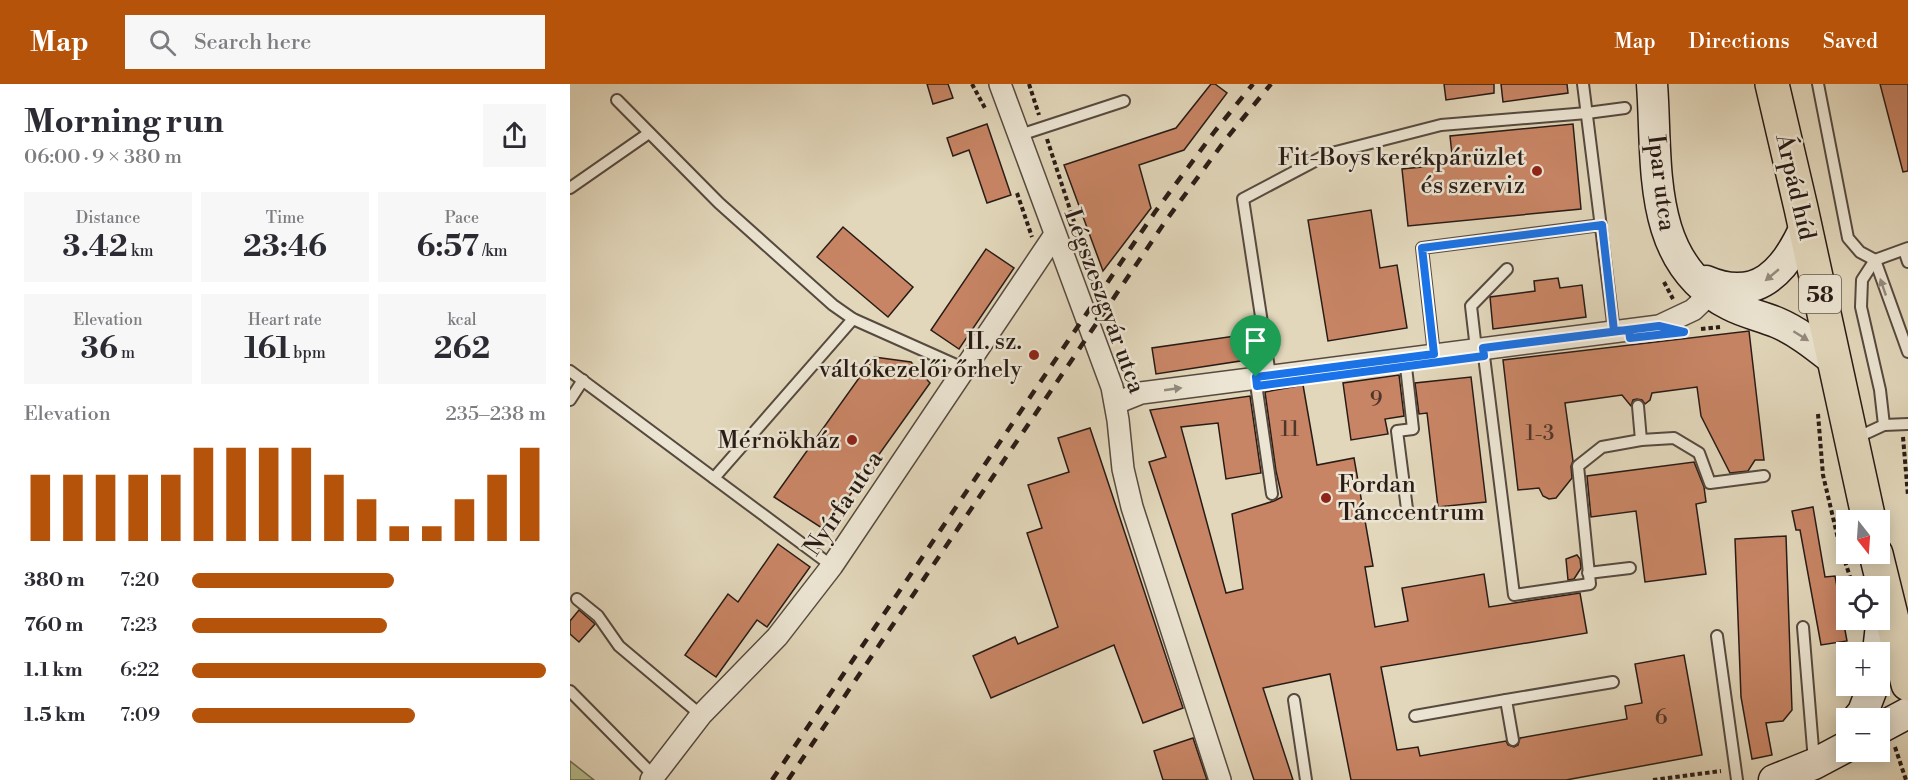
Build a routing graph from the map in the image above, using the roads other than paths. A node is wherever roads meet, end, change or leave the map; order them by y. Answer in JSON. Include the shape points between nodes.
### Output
{"nodes":[{"id":1,"x":1001,"y":84,"type":"edge"},
{"id":2,"x":1583,"y":84,"type":"edge"},
{"id":3,"x":1772,"y":84,"type":"edge"},
{"id":4,"x":1818,"y":84,"type":"edge"},
{"id":5,"x":1655,"y":91,"type":"edge"},
{"id":6,"x":617,"y":100,"type":"dead end"},
{"id":7,"x":1124,"y":101,"type":"dead end"},
{"id":8,"x":1625,"y":108,"type":"dead end"},
{"id":9,"x":1587,"y":113,"type":"junction"},
{"id":10,"x":650,"y":133,"type":"junction"},
{"id":11,"x":1020,"y":135,"type":"junction"},
{"id":12,"x":570,"y":188,"type":"edge"},
{"id":13,"x":1803,"y":218,"type":"junction"},
{"id":14,"x":1602,"y":225,"type":"junction"},
{"id":15,"x":1054,"y":236,"type":"junction"},
{"id":16,"x":1906,"y":249,"type":"edge"},
{"id":17,"x":1875,"y":260,"type":"junction"},
{"id":18,"x":1908,"y":262,"type":"edge"},
{"id":19,"x":1507,"y":269,"type":"dead end"},
{"id":20,"x":1701,"y":284,"type":"junction"},
{"id":21,"x":853,"y":319,"type":"junction"},
{"id":22,"x":1624,"y":333,"type":"junction"},
{"id":23,"x":1479,"y":348,"type":"junction"},
{"id":24,"x":1908,"y":352,"type":"edge"},
{"id":25,"x":1434,"y":354,"type":"junction"},
{"id":26,"x":1405,"y":358,"type":"junction"},
{"id":27,"x":1835,"y":361,"type":"junction"},
{"id":28,"x":965,"y":369,"type":"junction"},
{"id":29,"x":570,"y":371,"type":"edge"},
{"id":30,"x":1263,"y":376,"type":"junction"},
{"id":31,"x":583,"y":380,"type":"junction"},
{"id":32,"x":570,"y":400,"type":"edge"},
{"id":33,"x":1116,"y":403,"type":"junction"},
{"id":34,"x":1638,"y":406,"type":"dead end"},
{"id":35,"x":1908,"y":423,"type":"edge"},
{"id":36,"x":1884,"y":425,"type":"junction"},
{"id":37,"x":1641,"y":440,"type":"junction"},
{"id":38,"x":1851,"y":440,"type":"junction"},
{"id":39,"x":1764,"y":476,"type":"dead end"},
{"id":40,"x":714,"y":478,"type":"junction"},
{"id":41,"x":1272,"y":494,"type":"dead end"},
{"id":42,"x":1407,"y":509,"type":"dead end"},
{"id":43,"x":1867,"y":510,"type":"edge"},
{"id":44,"x":832,"y":566,"type":"junction"},
{"id":45,"x":1630,"y":568,"type":"dead end"},
{"id":46,"x":1588,"y":573,"type":"junction"},
{"id":47,"x":577,"y":600,"type":"dead end"},
{"id":48,"x":1890,"y":601,"type":"edge"},
{"id":49,"x":1890,"y":612,"type":"edge"},
{"id":50,"x":1803,"y":627,"type":"dead end"},
{"id":51,"x":1908,"y":627,"type":"edge"},
{"id":52,"x":1717,"y":636,"type":"dead end"},
{"id":53,"x":1614,"y":682,"type":"dead end"},
{"id":54,"x":1908,"y":684,"type":"edge"},
{"id":55,"x":570,"y":691,"type":"edge"},
{"id":56,"x":1294,"y":700,"type":"dead end"},
{"id":57,"x":1506,"y":700,"type":"junction"},
{"id":58,"x":1908,"y":713,"type":"edge"},
{"id":59,"x":701,"y":715,"type":"junction"},
{"id":60,"x":1415,"y":716,"type":"dead end"},
{"id":61,"x":1890,"y":723,"type":"edge"},
{"id":62,"x":1513,"y":740,"type":"dead end"},
{"id":63,"x":1829,"y":757,"type":"edge"},
{"id":64,"x":1737,"y":775,"type":"edge"},
{"id":65,"x":652,"y":778,"type":"edge"},
{"id":66,"x":1220,"y":780,"type":"edge"},
{"id":67,"x":1306,"y":780,"type":"edge"},
{"id":68,"x":1774,"y":780,"type":"edge"}],
"edges":[{"from":1,"to":11,"type":"street","name":"Légszeszgyár utca"},
{"from":2,"to":9,"type":"lane"},
{"from":3,"to":13,"type":"main road","name":"Árpád híd","number":"58"},
{"from":4,"to":17,"type":"lane","via":[[1848,238],[1860,252]]},
{"from":5,"to":20,"type":"street","name":"Ipar utca","via":[[1663,220],[1670,243]]},
{"from":6,"to":10,"type":"lane"},
{"from":7,"to":11,"type":"lane"},
{"from":8,"to":9,"type":"lane"},
{"from":9,"to":14,"type":"lane"},
{"from":9,"to":30,"type":"lane","via":[[1441,126],[1350,147],[1328,154],[1243,199]]},
{"from":10,"to":12,"type":"lane"},
{"from":10,"to":21,"type":"lane","via":[[719,203]]},
{"from":11,"to":15,"type":"street","name":"Légszeszgyár utca"},
{"from":13,"to":20,"type":"street","one_way":true,"via":[[1789,259],[1771,277],[1743,289]]},
{"from":13,"to":27,"type":"main road","name":"Árpád híd","number":"58"},
{"from":14,"to":22,"type":"lane"},
{"from":14,"to":25,"type":"lane","via":[[1422,248]]},
{"from":15,"to":28,"type":"street","name":"Nyírfa utca"},
{"from":15,"to":33,"type":"street","name":"Légszeszgyár utca"},
{"from":16,"to":17,"type":"lane"},
{"from":16,"to":18,"type":"lane"},
{"from":24,"to":17,"type":"lane","one_way":true},
{"from":17,"to":36,"type":"lane","via":[[1862,280],[1862,307]]},
{"from":19,"to":23,"type":"lane","via":[[1471,306]]},
{"from":20,"to":22,"type":"street","via":[[1693,310],[1659,326]]},
{"from":20,"to":27,"type":"street","name":"Ipar utca","one_way":true,"via":[[1730,305],[1804,337]]},
{"from":21,"to":28,"type":"lane"},
{"from":21,"to":40,"type":"lane"},
{"from":22,"to":23,"type":"street"},
{"from":23,"to":25,"type":"street"},
{"from":23,"to":46,"type":"lane","via":[[1514,595],[1590,584]]},
{"from":25,"to":26,"type":"street"},
{"from":26,"to":30,"type":"street"},
{"from":26,"to":42,"type":"lane","via":[[1413,429],[1398,431]]},
{"from":27,"to":38,"type":"main road","number":"58"},
{"from":28,"to":44,"type":"street","name":"Nyírfa utca"},
{"from":29,"to":31,"type":"lane"},
{"from":33,"to":30,"type":"street","one_way":true,"via":[[1141,393]]},
{"from":30,"to":41,"type":"lane"},
{"from":31,"to":32,"type":"lane"},
{"from":31,"to":40,"type":"lane"},
{"from":33,"to":66,"type":"street","name":"Légszeszgyár utca","via":[[1122,469],[1132,507]]},
{"from":34,"to":37,"type":"lane"},
{"from":35,"to":36,"type":"lane"},
{"from":36,"to":38,"type":"lane"},
{"from":37,"to":39,"type":"lane","via":[[1674,438],[1699,453],[1710,483]]},
{"from":37,"to":46,"type":"lane","via":[[1602,447],[1578,466]]},
{"from":38,"to":43,"type":"main road","number":"58"},
{"from":40,"to":44,"type":"lane"},
{"from":44,"to":59,"type":"street","name":"Nyírfa utca","via":[[777,637]]},
{"from":45,"to":46,"type":"lane"},
{"from":47,"to":59,"type":"lane","via":[[598,616],[619,646]]},
{"from":48,"to":51,"type":"main road"},
{"from":49,"to":54,"type":"main road"},
{"from":50,"to":63,"type":"lane"},
{"from":52,"to":64,"type":"lane"},
{"from":53,"to":57,"type":"lane"},
{"from":55,"to":65,"type":"lane"},
{"from":56,"to":67,"type":"lane"},
{"from":57,"to":60,"type":"lane"},
{"from":57,"to":62,"type":"lane"},
{"from":58,"to":61,"type":"street"},
{"from":59,"to":65,"type":"street","name":"Nyírfa utca"},
{"from":63,"to":68,"type":"street"}]}
